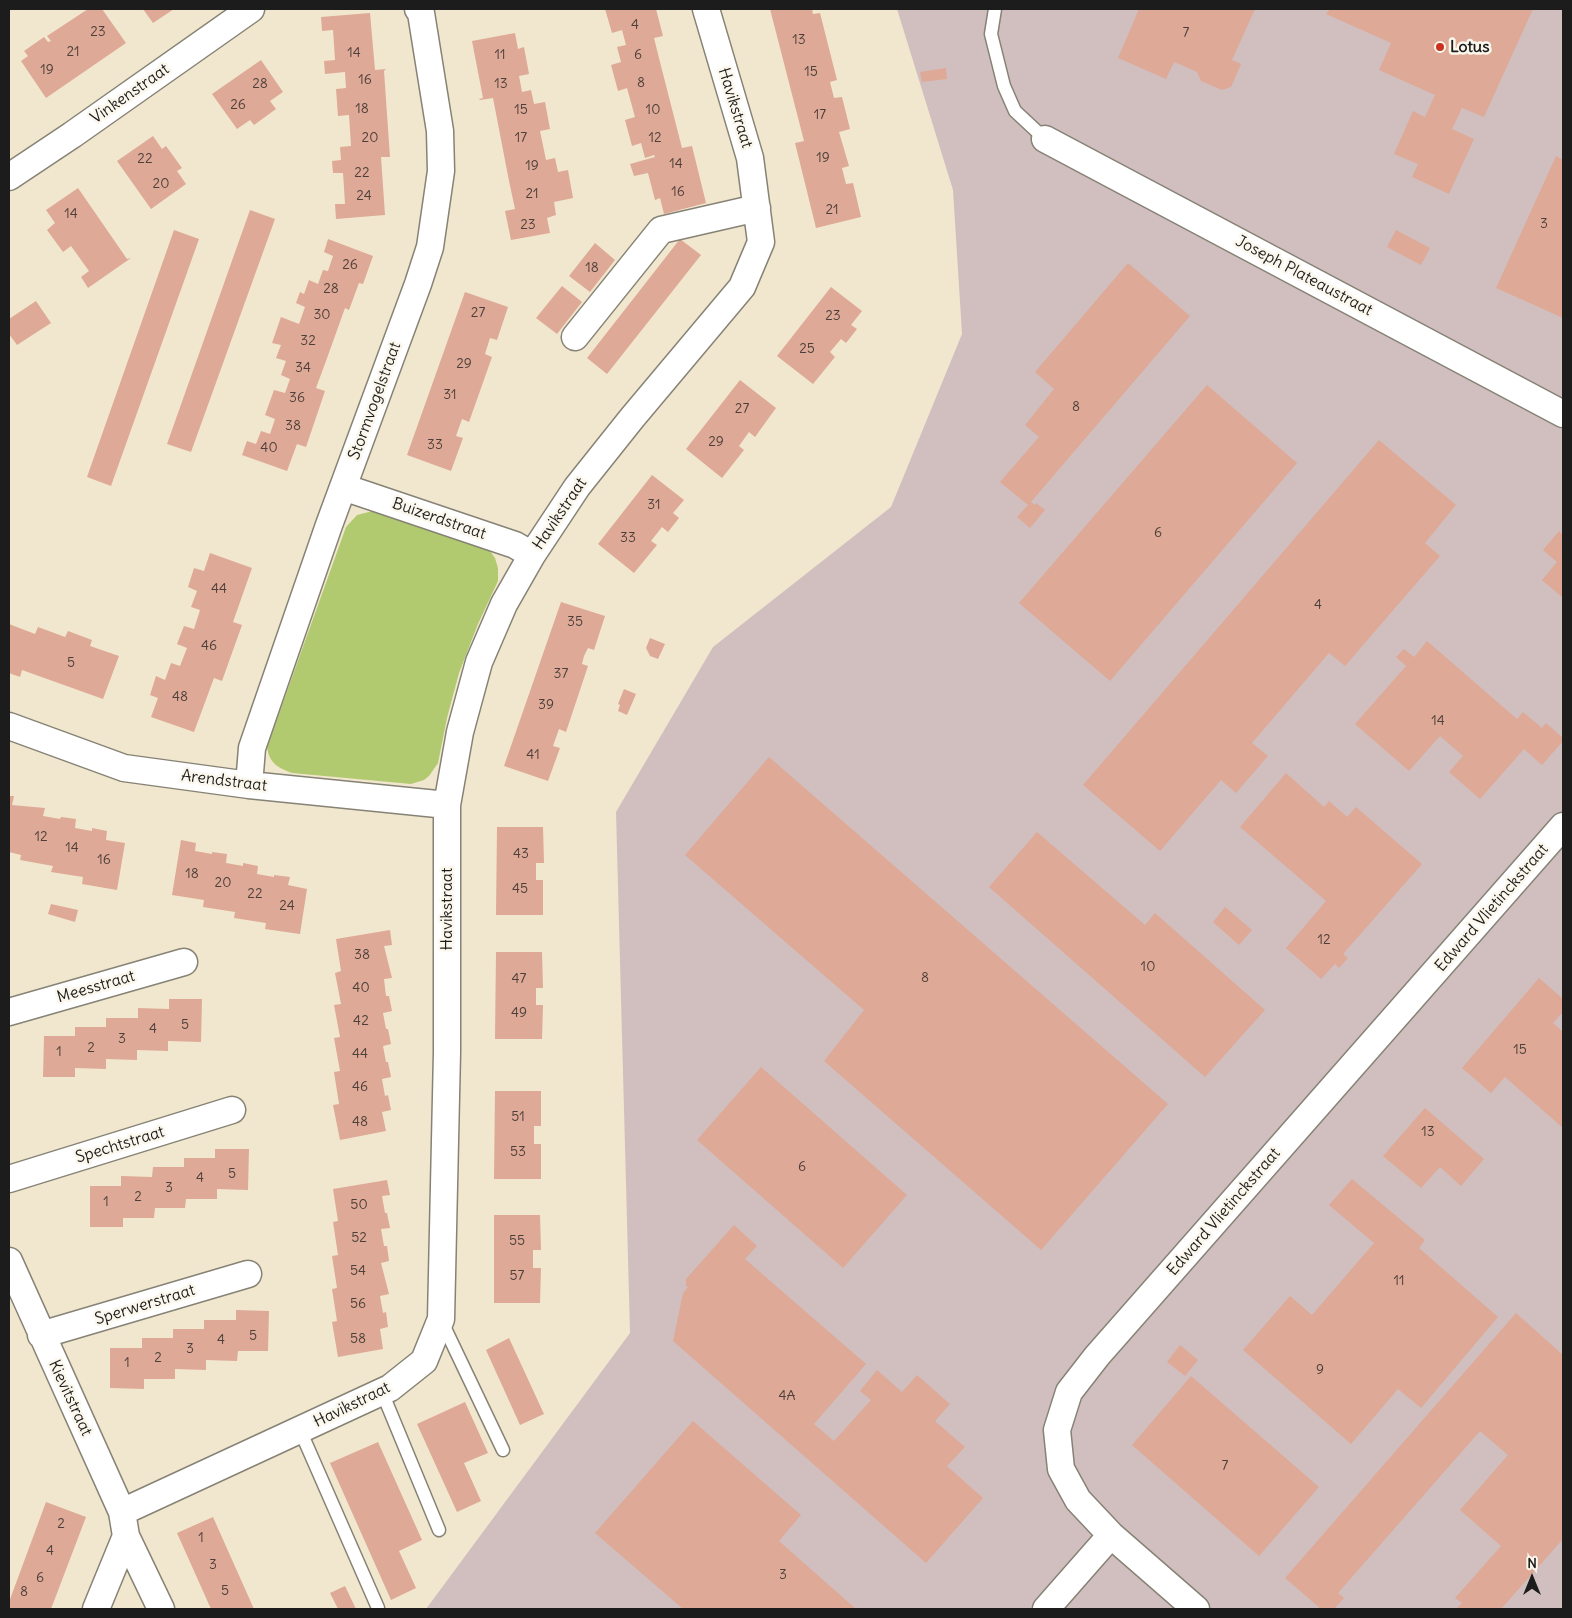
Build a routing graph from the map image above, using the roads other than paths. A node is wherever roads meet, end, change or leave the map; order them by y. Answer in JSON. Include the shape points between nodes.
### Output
{"nodes":[{"id":1,"x":251,"y":9,"type":"edge"},
{"id":2,"x":706,"y":9,"type":"edge"},
{"id":3,"x":995,"y":9,"type":"edge"},
{"id":4,"x":423,"y":10,"type":"edge"},
{"id":5,"x":1045,"y":139,"type":"joint"},
{"id":6,"x":9,"y":177,"type":"edge"},
{"id":7,"x":757,"y":208,"type":"junction"},
{"id":8,"x":575,"y":337,"type":"dead end"},
{"id":9,"x":1563,"y":414,"type":"edge"},
{"id":10,"x":343,"y":487,"type":"junction"},
{"id":11,"x":532,"y":556,"type":"junction"},
{"id":12,"x":9,"y":726,"type":"edge"},
{"id":13,"x":249,"y":785,"type":"junction"},
{"id":14,"x":446,"y":805,"type":"junction"},
{"id":15,"x":1563,"y":826,"type":"edge"},
{"id":16,"x":184,"y":962,"type":"dead end"},
{"id":17,"x":9,"y":1012,"type":"edge"},
{"id":18,"x":232,"y":1110,"type":"dead end"},
{"id":19,"x":9,"y":1179,"type":"edge"},
{"id":20,"x":9,"y":1261,"type":"edge"},
{"id":21,"x":248,"y":1274,"type":"dead end"},
{"id":22,"x":440,"y":1319,"type":"junction"},
{"id":23,"x":41,"y":1335,"type":"junction"},
{"id":24,"x":382,"y":1392,"type":"junction"},
{"id":25,"x":300,"y":1430,"type":"junction"},
{"id":26,"x":503,"y":1450,"type":"dead end"},
{"id":27,"x":124,"y":1524,"type":"junction"},
{"id":28,"x":439,"y":1530,"type":"dead end"},
{"id":29,"x":1111,"y":1535,"type":"junction"},
{"id":30,"x":378,"y":1608,"type":"edge"},
{"id":31,"x":96,"y":1609,"type":"edge"},
{"id":32,"x":161,"y":1609,"type":"edge"},
{"id":33,"x":1046,"y":1609,"type":"edge"},
{"id":34,"x":1196,"y":1609,"type":"edge"}],
"edges":[{"from":1,"to":6,"type":"street","name":"Vinkenstraat"},
{"from":2,"to":7,"type":"street","name":"Havikstraat","via":[[750,158]]},
{"from":3,"to":5,"type":"lane","via":[[991,34],[1004,86],[1015,112]]},
{"from":4,"to":10,"type":"street","name":"Stormvogelstraat","via":[[440,131],[440,171],[430,247]]},
{"from":5,"to":9,"type":"street","name":"Joseph Plateaustraat"},
{"from":7,"to":8,"type":"street","via":[[661,230]]},
{"from":7,"to":11,"type":"street","name":"Havikstraat","via":[[761,242],[742,287],[577,487]]},
{"from":10,"to":11,"type":"street","name":"Buizerdstraat","via":[[515,545]]},
{"from":10,"to":13,"type":"street","name":"Stormvogelstraat","via":[[252,748]]},
{"from":11,"to":14,"type":"street","name":"Havikstraat","via":[[504,604],[479,662],[460,732]]},
{"from":12,"to":13,"type":"street","name":"Arendstraat","via":[[124,768]]},
{"from":13,"to":14,"type":"street","name":"Arendstraat"},
{"from":14,"to":22,"type":"street","name":"Havikstraat","via":[[446,1052]]},
{"from":15,"to":29,"type":"street","name":"Edward Vlietinckstraat","via":[[1097,1356],[1069,1392],[1057,1430],[1061,1468],[1078,1500]]},
{"from":16,"to":17,"type":"street","name":"Meesstraat"},
{"from":18,"to":19,"type":"street","name":"Spechtstraat"},
{"from":20,"to":23,"type":"street","name":"Kievitstraat"},
{"from":21,"to":23,"type":"street","name":"Sperwerstraat"},
{"from":22,"to":24,"type":"street","name":"Havikstraat","via":[[424,1361]]},
{"from":22,"to":26,"type":"lane"},
{"from":23,"to":27,"type":"street","name":"Kievitstraat"},
{"from":24,"to":25,"type":"street","name":"Havikstraat"},
{"from":24,"to":28,"type":"lane"},
{"from":25,"to":27,"type":"street","name":"Havikstraat"},
{"from":25,"to":30,"type":"lane"},
{"from":27,"to":31,"type":"street"},
{"from":27,"to":32,"type":"street","name":"Kievitstraat"},
{"from":29,"to":33,"type":"street"},
{"from":29,"to":34,"type":"street","name":"Edward Vlietinckstraat"}]}
